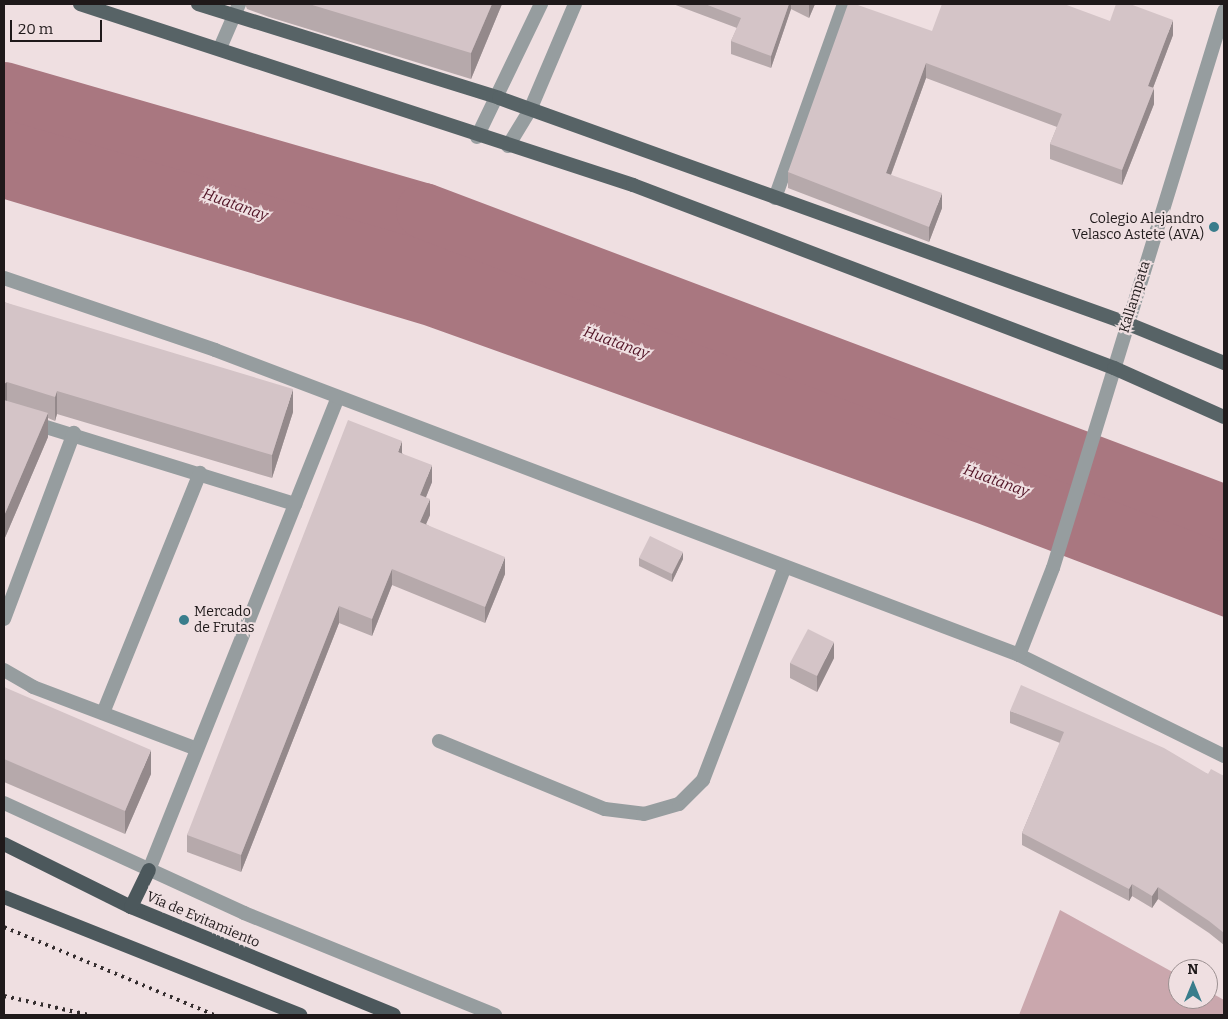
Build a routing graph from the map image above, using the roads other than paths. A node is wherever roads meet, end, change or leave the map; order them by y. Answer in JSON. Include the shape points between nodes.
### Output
{"nodes":[{"id":1,"x":80,"y":4,"type":"edge"},
{"id":2,"x":198,"y":4,"type":"edge"},
{"id":3,"x":541,"y":4,"type":"edge"},
{"id":4,"x":575,"y":4,"type":"edge"},
{"id":5,"x":844,"y":4,"type":"edge"},
{"id":6,"x":237,"y":10,"type":"edge"},
{"id":7,"x":1224,"y":11,"type":"edge"},
{"id":8,"x":220,"y":48,"type":"junction"},
{"id":9,"x":499,"y":98,"type":"junction"},
{"id":10,"x":530,"y":110,"type":"junction"},
{"id":11,"x":478,"y":136,"type":"junction"},
{"id":12,"x":508,"y":146,"type":"junction"},
{"id":13,"x":775,"y":198,"type":"junction"},
{"id":14,"x":4,"y":278,"type":"edge"},
{"id":15,"x":1126,"y":323,"type":"junction"},
{"id":16,"x":1224,"y":363,"type":"edge"},
{"id":17,"x":1114,"y":368,"type":"junction"},
{"id":18,"x":338,"y":397,"type":"junction"},
{"id":19,"x":4,"y":414,"type":"edge"},
{"id":20,"x":1224,"y":417,"type":"edge"},
{"id":21,"x":74,"y":433,"type":"junction"},
{"id":22,"x":200,"y":473,"type":"junction"},
{"id":23,"x":295,"y":504,"type":"junction"},
{"id":24,"x":784,"y":569,"type":"junction"},
{"id":25,"x":4,"y":619,"type":"edge"},
{"id":26,"x":1019,"y":655,"type":"junction"},
{"id":27,"x":4,"y":670,"type":"edge"},
{"id":28,"x":102,"y":714,"type":"junction"},
{"id":29,"x":439,"y":741,"type":"dead end"},
{"id":30,"x":197,"y":749,"type":"junction"},
{"id":31,"x":1224,"y":756,"type":"edge"},
{"id":32,"x":4,"y":803,"type":"edge"},
{"id":33,"x":4,"y":844,"type":"edge"},
{"id":34,"x":149,"y":870,"type":"junction"},
{"id":35,"x":4,"y":897,"type":"edge"},
{"id":36,"x":131,"y":907,"type":"junction"},
{"id":37,"x":300,"y":1015,"type":"edge"},
{"id":38,"x":394,"y":1015,"type":"edge"},
{"id":39,"x":495,"y":1015,"type":"edge"}],
"edges":[{"from":1,"to":8,"type":"main road"},
{"from":2,"to":6,"type":"main road"},
{"from":3,"to":9,"type":"street"},
{"from":4,"to":10,"type":"street"},
{"from":5,"to":13,"type":"street"},
{"from":6,"to":8,"type":"street"},
{"from":6,"to":9,"type":"main road"},
{"from":7,"to":15,"type":"street","name":"Kallampata"},
{"from":8,"to":11,"type":"main road"},
{"from":9,"to":10,"type":"main road"},
{"from":9,"to":11,"type":"street"},
{"from":10,"to":12,"type":"street"},
{"from":10,"to":13,"type":"main road"},
{"from":11,"to":12,"type":"main road"},
{"from":12,"to":17,"type":"main road","via":[[633,186]]},
{"from":13,"to":15,"type":"main road"},
{"from":14,"to":18,"type":"street"},
{"from":15,"to":16,"type":"main road"},
{"from":15,"to":17,"type":"street","name":"Kallampata"},
{"from":17,"to":20,"type":"main road"},
{"from":17,"to":26,"type":"street","name":"Kallampata","via":[[1053,568]]},
{"from":18,"to":23,"type":"street"},
{"from":18,"to":24,"type":"street"},
{"from":19,"to":21,"type":"street"},
{"from":21,"to":22,"type":"street"},
{"from":21,"to":25,"type":"street"},
{"from":22,"to":23,"type":"street"},
{"from":22,"to":28,"type":"street"},
{"from":23,"to":30,"type":"street"},
{"from":24,"to":26,"type":"street"},
{"from":24,"to":29,"type":"street","via":[[703,780],[679,804],[644,814],[605,809]]},
{"from":26,"to":31,"type":"street"},
{"from":27,"to":28,"type":"street","via":[[33,687]]},
{"from":28,"to":30,"type":"street"},
{"from":30,"to":34,"type":"street"},
{"from":32,"to":34,"type":"street"},
{"from":33,"to":36,"type":"highway","name":"Vía de Evitamiento"},
{"from":34,"to":36,"type":"highway"},
{"from":34,"to":39,"type":"street"},
{"from":35,"to":37,"type":"highway"},
{"from":36,"to":38,"type":"highway","name":"Vía de Evitamiento"}]}
